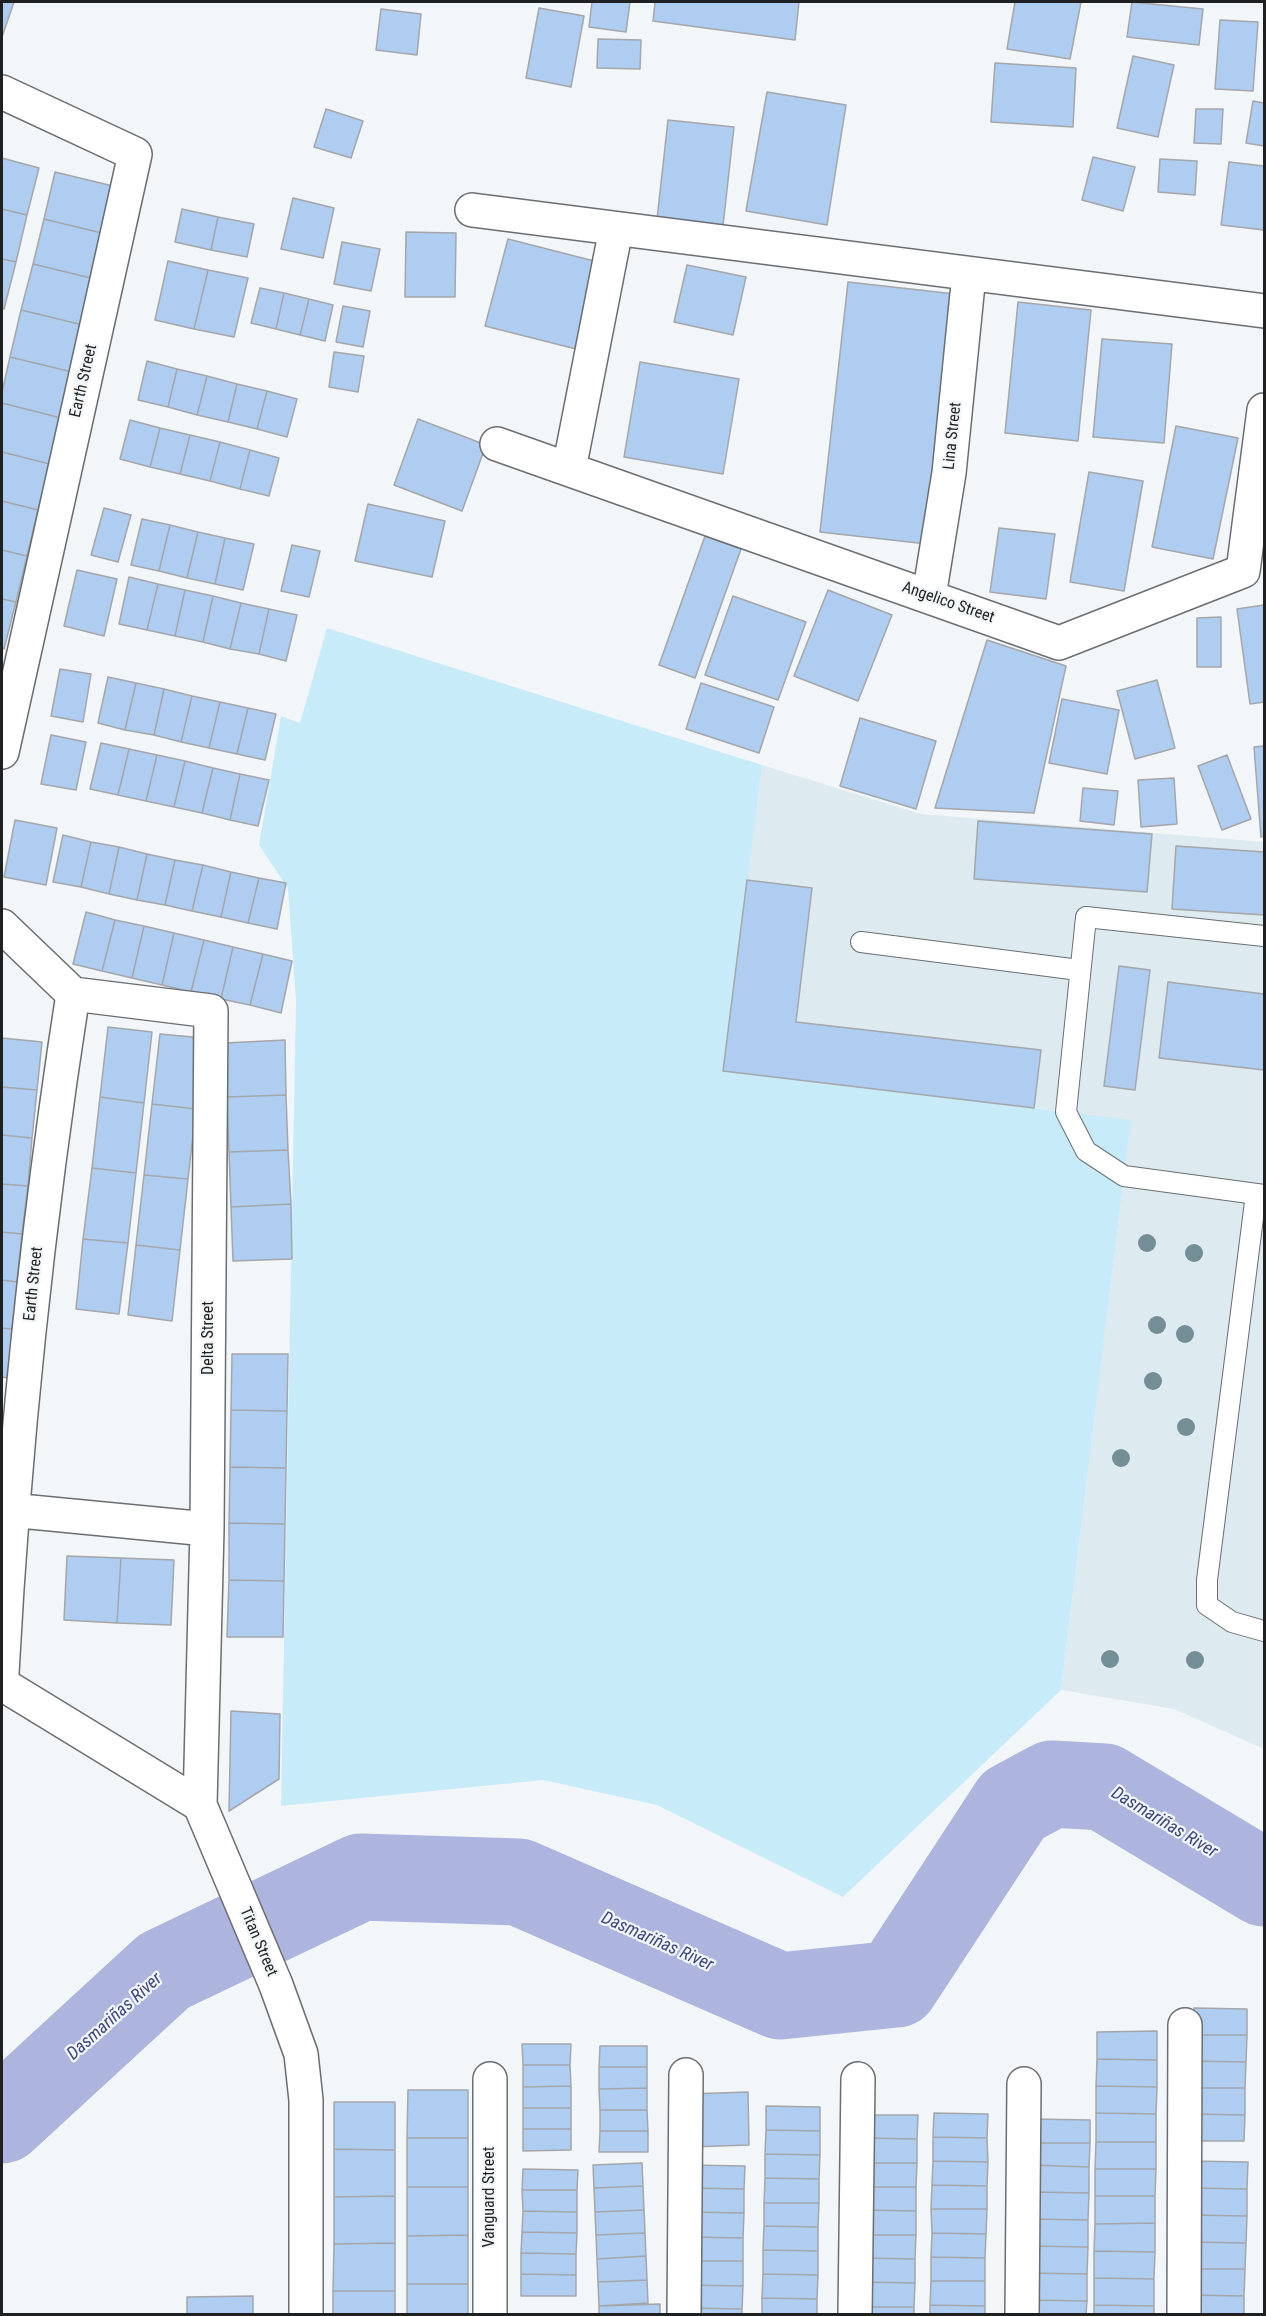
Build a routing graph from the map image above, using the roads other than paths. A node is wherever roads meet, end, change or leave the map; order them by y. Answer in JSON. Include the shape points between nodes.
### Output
{"nodes":[{"id":1,"x":2,"y":92,"type":"edge"},
{"id":2,"x":472,"y":210,"type":"dead end"},
{"id":3,"x":616,"y":229,"type":"junction"},
{"id":4,"x":969,"y":274,"type":"junction"},
{"id":5,"x":1264,"y":311,"type":"edge"},
{"id":6,"x":1264,"y":410,"type":"edge"},
{"id":7,"x":497,"y":444,"type":"dead end"},
{"id":8,"x":568,"y":469,"type":"junction"},
{"id":9,"x":929,"y":596,"type":"junction"},
{"id":10,"x":2,"y":752,"type":"edge"},
{"id":11,"x":2,"y":926,"type":"edge"},
{"id":12,"x":1264,"y":936,"type":"edge"},
{"id":13,"x":861,"y":942,"type":"dead end"},
{"id":14,"x":1079,"y":970,"type":"junction"},
{"id":15,"x":73,"y":994,"type":"junction"},
{"id":16,"x":1260,"y":1194,"type":"edge"},
{"id":17,"x":10,"y":1510,"type":"junction"},
{"id":18,"x":207,"y":1529,"type":"junction"},
{"id":19,"x":1264,"y":1631,"type":"edge"},
{"id":20,"x":2,"y":1673,"type":"edge"},
{"id":21,"x":2,"y":1684,"type":"edge"},
{"id":22,"x":200,"y":1805,"type":"junction"},
{"id":23,"x":1185,"y":2025,"type":"dead end"},
{"id":24,"x":686,"y":2075,"type":"dead end"},
{"id":25,"x":490,"y":2079,"type":"dead end"},
{"id":26,"x":858,"y":2079,"type":"dead end"},
{"id":27,"x":1024,"y":2084,"type":"dead end"},
{"id":28,"x":306,"y":2314,"type":"edge"},
{"id":29,"x":490,"y":2314,"type":"edge"},
{"id":30,"x":684,"y":2314,"type":"edge"},
{"id":31,"x":855,"y":2314,"type":"edge"},
{"id":32,"x":1022,"y":2314,"type":"edge"},
{"id":33,"x":1184,"y":2314,"type":"edge"}],
"edges":[{"from":1,"to":10,"type":"street","name":"Earth Street","via":[[135,154]]},
{"from":2,"to":3,"type":"street"},
{"from":3,"to":4,"type":"street"},
{"from":3,"to":8,"type":"street"},
{"from":4,"to":5,"type":"street"},
{"from":4,"to":9,"type":"street","name":"Lina Street","via":[[949,473]]},
{"from":6,"to":9,"type":"street","name":"Angelico Street","via":[[1243,571],[1059,643]]},
{"from":7,"to":8,"type":"street","name":"Angelico Street"},
{"from":8,"to":9,"type":"street","name":"Angelico Street"},
{"from":11,"to":15,"type":"street"},
{"from":12,"to":14,"type":"lane","via":[[1086,917]]},
{"from":13,"to":14,"type":"lane"},
{"from":14,"to":16,"type":"lane","via":[[1066,1112],[1086,1151],[1125,1176]]},
{"from":15,"to":17,"type":"street","name":"Earth Street","via":[[49,1147]]},
{"from":15,"to":18,"type":"street","name":"Delta Street","via":[[212,1011]]},
{"from":16,"to":19,"type":"lane","via":[[1207,1580],[1207,1605],[1232,1622]]},
{"from":17,"to":18,"type":"street"},
{"from":17,"to":20,"type":"street","name":"Earth Street"},
{"from":18,"to":22,"type":"street","name":"Delta Street"},
{"from":21,"to":22,"type":"street"},
{"from":22,"to":28,"type":"street","name":"Titan Street","via":[[302,2054],[306,2100]]},
{"from":23,"to":33,"type":"street"},
{"from":24,"to":30,"type":"street"},
{"from":25,"to":29,"type":"street","name":"Vanguard Street"},
{"from":26,"to":31,"type":"street"},
{"from":27,"to":32,"type":"street"}]}
